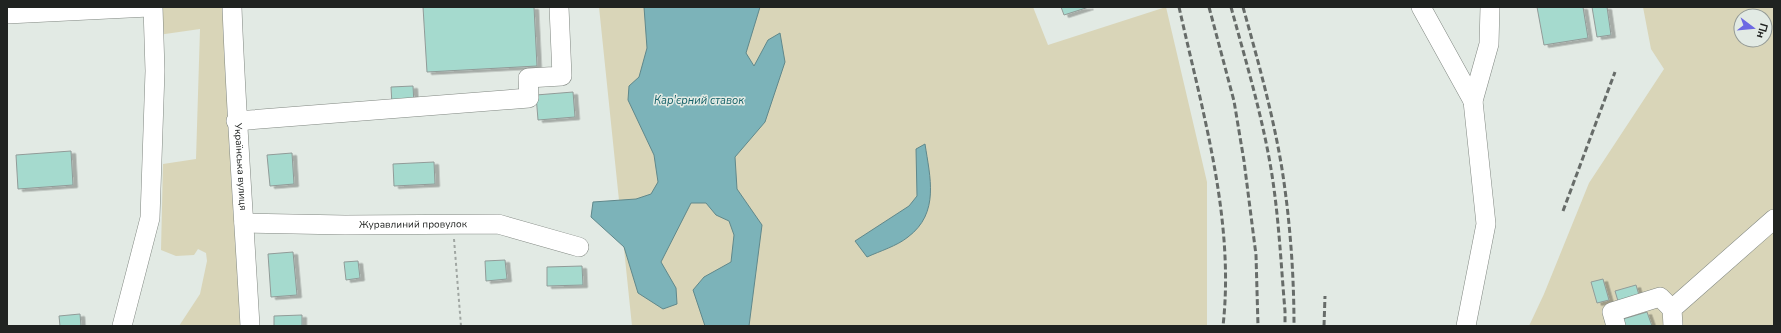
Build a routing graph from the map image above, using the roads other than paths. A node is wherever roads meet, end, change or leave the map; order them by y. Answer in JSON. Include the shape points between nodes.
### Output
{"nodes":[{"id":1,"x":149,"y":7,"type":"edge"},
{"id":2,"x":153,"y":7,"type":"edge"},
{"id":3,"x":232,"y":7,"type":"edge"},
{"id":4,"x":559,"y":7,"type":"edge"},
{"id":5,"x":1421,"y":7,"type":"edge"},
{"id":6,"x":1490,"y":7,"type":"edge"},
{"id":7,"x":7,"y":14,"type":"edge"},
{"id":8,"x":1473,"y":102,"type":"junction"},
{"id":9,"x":236,"y":121,"type":"junction"},
{"id":10,"x":1774,"y":219,"type":"edge"},
{"id":11,"x":244,"y":223,"type":"junction"},
{"id":12,"x":579,"y":247,"type":"dead end"},
{"id":13,"x":1672,"y":318,"type":"edge"},
{"id":14,"x":122,"y":326,"type":"edge"},
{"id":15,"x":250,"y":326,"type":"edge"},
{"id":16,"x":1466,"y":326,"type":"edge"},
{"id":17,"x":1616,"y":326,"type":"edge"}],
"edges":[{"from":1,"to":7,"type":"street"},
{"from":2,"to":14,"type":"street","via":[[155,71],[150,218]]},
{"from":3,"to":9,"type":"street","name":"Українська вулиця"},
{"from":4,"to":9,"type":"street","via":[[562,76],[528,78],[529,98]]},
{"from":5,"to":8,"type":"street"},
{"from":6,"to":8,"type":"street","via":[[1489,44]]},
{"from":8,"to":16,"type":"street","via":[[1486,224]]},
{"from":9,"to":11,"type":"street","name":"Українська вулиця"},
{"from":10,"to":13,"type":"street"},
{"from":11,"to":12,"type":"street","name":"Журавлиний провулок","via":[[498,224]]},
{"from":11,"to":15,"type":"street","name":"Українська вулиця"},
{"from":13,"to":17,"type":"street","via":[[1660,298],[1612,312]]}]}
